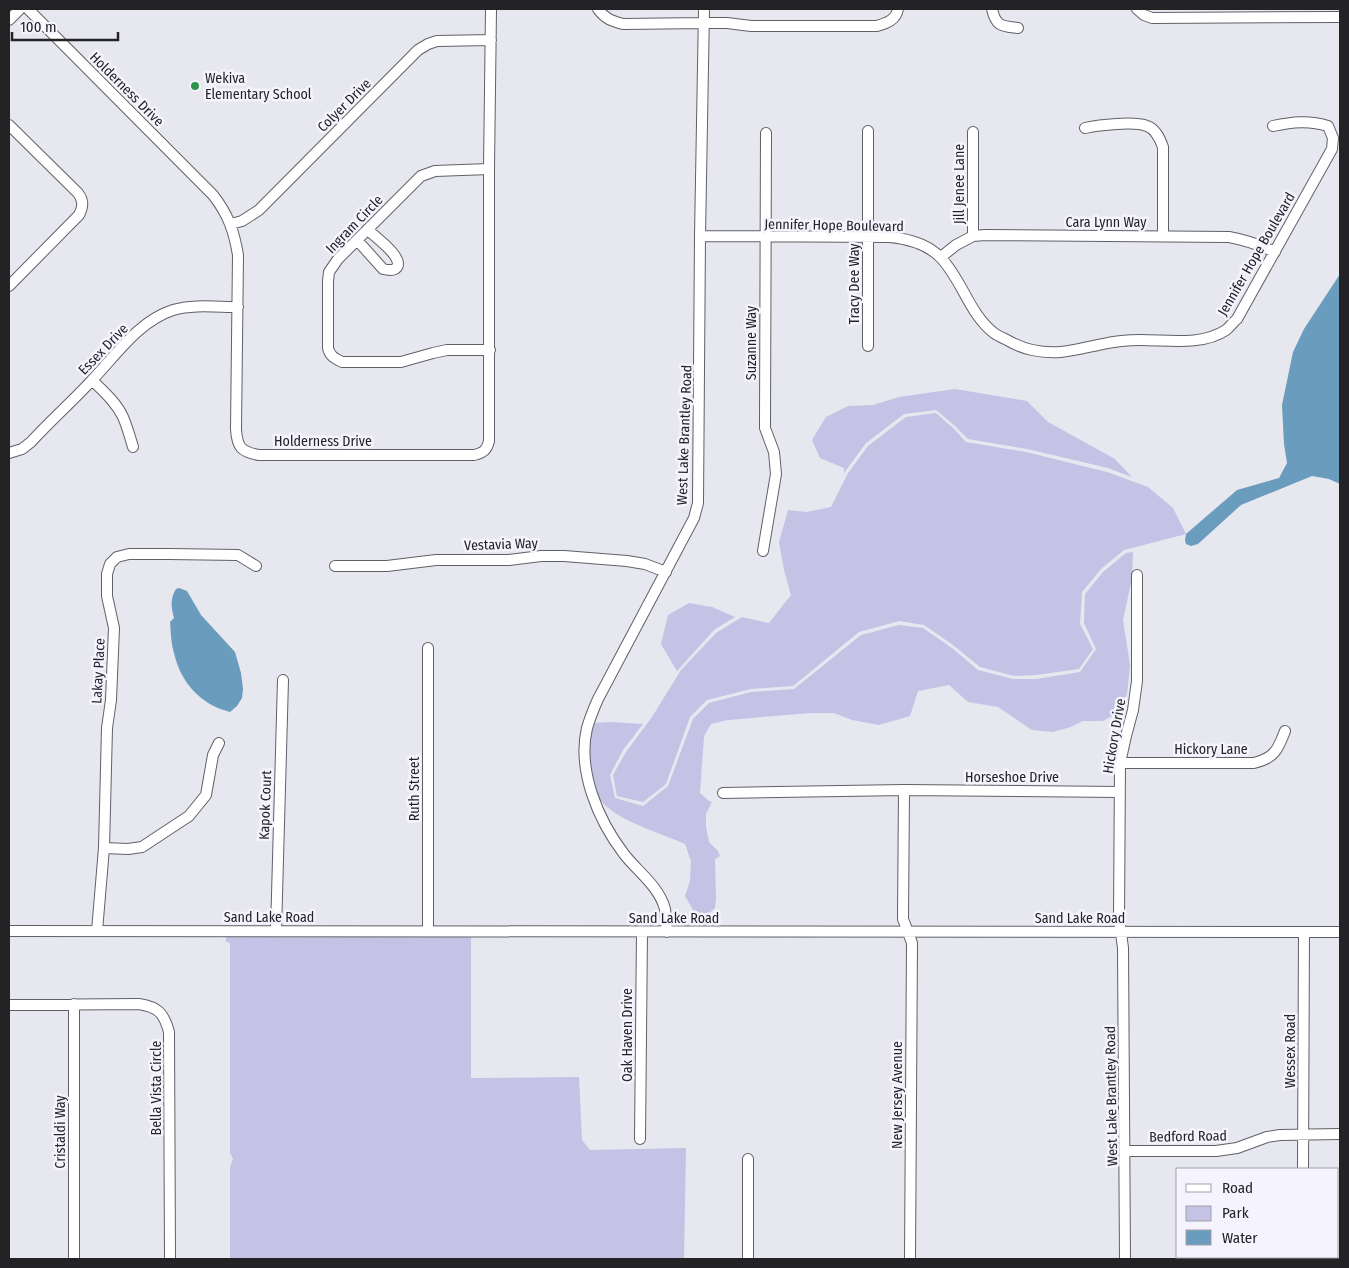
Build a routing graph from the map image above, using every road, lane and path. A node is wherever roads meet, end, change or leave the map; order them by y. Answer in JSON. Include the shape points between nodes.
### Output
{"nodes":[{"id":1,"x":20,"y":9,"type":"edge"},
{"id":2,"x":28,"y":9,"type":"edge"},
{"id":3,"x":491,"y":9,"type":"edge"},
{"id":4,"x":598,"y":9,"type":"edge"},
{"id":5,"x":704,"y":9,"type":"edge"},
{"id":6,"x":898,"y":9,"type":"edge"},
{"id":7,"x":992,"y":9,"type":"edge"},
{"id":8,"x":1137,"y":9,"type":"edge"},
{"id":9,"x":1294,"y":13,"type":"edge"},
{"id":10,"x":1340,"y":17,"type":"edge"},
{"id":11,"x":9,"y":20,"type":"edge"},
{"id":12,"x":704,"y":23,"type":"junction"},
{"id":13,"x":1018,"y":28,"type":"dead end"},
{"id":14,"x":491,"y":40,"type":"junction"},
{"id":15,"x":9,"y":125,"type":"edge"},
{"id":16,"x":1273,"y":126,"type":"dead end"},
{"id":17,"x":1085,"y":128,"type":"dead end"},
{"id":18,"x":868,"y":131,"type":"dead end"},
{"id":19,"x":973,"y":132,"type":"dead end"},
{"id":20,"x":766,"y":133,"type":"dead end"},
{"id":21,"x":489,"y":168,"type":"junction"},
{"id":22,"x":231,"y":224,"type":"junction"},
{"id":23,"x":368,"y":230,"type":"junction"},
{"id":24,"x":700,"y":236,"type":"junction"},
{"id":25,"x":868,"y":236,"type":"junction"},
{"id":26,"x":972,"y":236,"type":"junction"},
{"id":27,"x":1163,"y":236,"type":"junction"},
{"id":28,"x":765,"y":237,"type":"junction"},
{"id":29,"x":357,"y":240,"type":"junction"},
{"id":30,"x":1275,"y":252,"type":"junction"},
{"id":31,"x":941,"y":257,"type":"junction"},
{"id":32,"x":9,"y":286,"type":"edge"},
{"id":33,"x":238,"y":307,"type":"junction"},
{"id":34,"x":868,"y":346,"type":"dead end"},
{"id":35,"x":490,"y":350,"type":"junction"},
{"id":36,"x":92,"y":380,"type":"junction"},
{"id":37,"x":133,"y":447,"type":"dead end"},
{"id":38,"x":9,"y":453,"type":"edge"},
{"id":39,"x":763,"y":551,"type":"dead end"},
{"id":40,"x":256,"y":566,"type":"dead end"},
{"id":41,"x":335,"y":566,"type":"dead end"},
{"id":42,"x":666,"y":572,"type":"junction"},
{"id":43,"x":1137,"y":575,"type":"dead end"},
{"id":44,"x":428,"y":648,"type":"dead end"},
{"id":45,"x":283,"y":680,"type":"dead end"},
{"id":46,"x":1285,"y":731,"type":"dead end"},
{"id":47,"x":219,"y":743,"type":"dead end"},
{"id":48,"x":1120,"y":763,"type":"junction"},
{"id":49,"x":904,"y":790,"type":"junction"},
{"id":50,"x":1120,"y":792,"type":"junction"},
{"id":51,"x":723,"y":793,"type":"dead end"},
{"id":52,"x":104,"y":848,"type":"junction"},
{"id":53,"x":9,"y":930,"type":"edge"},
{"id":54,"x":276,"y":931,"type":"junction"},
{"id":55,"x":428,"y":931,"type":"junction"},
{"id":56,"x":908,"y":931,"type":"junction"},
{"id":57,"x":97,"y":932,"type":"junction"},
{"id":58,"x":642,"y":932,"type":"junction"},
{"id":59,"x":667,"y":932,"type":"junction"},
{"id":60,"x":1121,"y":932,"type":"junction"},
{"id":61,"x":1304,"y":932,"type":"junction"},
{"id":62,"x":1340,"y":932,"type":"edge"},
{"id":63,"x":74,"y":1004,"type":"junction"},
{"id":64,"x":9,"y":1005,"type":"edge"},
{"id":65,"x":1303,"y":1134,"type":"junction"},
{"id":66,"x":1340,"y":1134,"type":"edge"},
{"id":67,"x":640,"y":1139,"type":"dead end"},
{"id":68,"x":1125,"y":1151,"type":"junction"},
{"id":69,"x":748,"y":1159,"type":"dead end"},
{"id":70,"x":1303,"y":1168,"type":"edge"},
{"id":71,"x":74,"y":1259,"type":"edge"},
{"id":72,"x":170,"y":1259,"type":"edge"},
{"id":73,"x":748,"y":1259,"type":"edge"},
{"id":74,"x":910,"y":1259,"type":"edge"},
{"id":75,"x":1125,"y":1259,"type":"edge"}],
"edges":[{"from":1,"to":11,"type":"street"},
{"from":2,"to":22,"type":"street","name":"Holderness Drive","via":[[213,194]]},
{"from":3,"to":14,"type":"street","name":"Holderness Drive"},
{"from":4,"to":12,"type":"street","via":[[604,16],[623,24]]},
{"from":5,"to":12,"type":"street","name":"West Lake Brantley Road"},
{"from":6,"to":12,"type":"street","via":[[894,19],[877,26]]},
{"from":7,"to":13,"type":"street","via":[[1002,26]]},
{"from":8,"to":9,"type":"street","via":[[1152,18]]},
{"from":9,"to":10,"type":"street"},
{"from":12,"to":24,"type":"street","name":"West Lake Brantley Road"},
{"from":14,"to":21,"type":"street","name":"Holderness Drive"},
{"from":14,"to":22,"type":"street","name":"Colyer Drive","via":[[437,41],[418,50],[259,210]]},
{"from":15,"to":32,"type":"street","via":[[78,193],[83,204],[79,215]]},
{"from":16,"to":30,"type":"street","name":"Jennifer Hope Boulevard","via":[[1317,122],[1328,126],[1334,138],[1332,149]]},
{"from":17,"to":27,"type":"street","via":[[1102,124],[1140,124],[1148,126],[1160,139],[1163,147]]},
{"from":18,"to":25,"type":"street","name":"Tracy Dee Way"},
{"from":19,"to":26,"type":"street","name":"Jill Jenee Lane"},
{"from":20,"to":28,"type":"street","name":"Suzanne Way"},
{"from":21,"to":23,"type":"street","name":"Ingram Circle","via":[[435,171],[421,176]]},
{"from":21,"to":35,"type":"street","name":"Holderness Drive"},
{"from":22,"to":33,"type":"street","name":"Holderness Drive","via":[[238,255]]},
{"from":23,"to":29,"type":"street","name":"Ingram Circle"},
{"from":23,"to":29,"type":"street","via":[[395,254],[398,261],[394,269],[383,269]]},
{"from":24,"to":28,"type":"street","name":"Jennifer Hope Boulevard"},
{"from":24,"to":42,"type":"street","name":"West Lake Brantley Road","via":[[698,503],[694,518]]},
{"from":25,"to":28,"type":"street","name":"Jennifer Hope Boulevard"},
{"from":25,"to":31,"type":"street","name":"Jennifer Hope Boulevard","via":[[905,238]]},
{"from":25,"to":34,"type":"street","name":"Tracy Dee Way"},
{"from":26,"to":27,"type":"street","name":"Cara Lynn Way"},
{"from":26,"to":31,"type":"street"},
{"from":27,"to":30,"type":"street","name":"Cara Lynn Way","via":[[1229,237]]},
{"from":28,"to":39,"type":"street","name":"Suzanne Way","via":[[765,428],[774,452],[776,474]]},
{"from":29,"to":35,"type":"street","name":"Ingram Circle","via":[[329,272],[328,348],[333,358],[342,362],[402,362],[447,350]]},
{"from":30,"to":31,"type":"street","name":"Jennifer Hope Boulevard","via":[[1237,318],[1228,329],[1216,335],[1189,340],[1124,340],[1050,353],[1030,350],[994,332],[982,320]]},
{"from":33,"to":35,"type":"street","name":"Holderness Drive","via":[[237,438],[244,450],[259,455],[474,456],[482,453],[490,441]]},
{"from":33,"to":36,"type":"street","name":"Essex Drive","via":[[180,308],[163,314],[127,342]]},
{"from":36,"to":37,"type":"street","via":[[119,410]]},
{"from":36,"to":38,"type":"street","name":"Essex Drive","via":[[31,442]]},
{"from":40,"to":52,"type":"street","name":"Lakay Place","via":[[238,555],[169,554],[129,554],[117,557],[110,564],[107,596],[114,628]]},
{"from":41,"to":42,"type":"street","name":"Vestavia Way","via":[[564,556],[645,564]]},
{"from":42,"to":59,"type":"street","name":"West Lake Brantley Road","via":[[598,698],[587,729],[585,758],[590,787],[601,816],[616,843],[660,897],[665,909]]},
{"from":43,"to":48,"type":"street","name":"Hickory Drive","via":[[1137,681]]},
{"from":44,"to":55,"type":"street","name":"Ruth Street"},
{"from":45,"to":54,"type":"street","name":"Kapok Court"},
{"from":46,"to":48,"type":"street","name":"Hickory Lane","via":[[1273,755],[1254,763]]},
{"from":47,"to":52,"type":"street","via":[[213,755],[206,795],[189,816],[142,847]]},
{"from":48,"to":50,"type":"street","name":"Hickory Drive"},
{"from":49,"to":50,"type":"street","name":"Horseshoe Drive"},
{"from":49,"to":51,"type":"street","name":"Horseshoe Drive"},
{"from":49,"to":56,"type":"street","via":[[903,919]]},
{"from":50,"to":60,"type":"street","name":"Hickory Drive","via":[[1118,918]]},
{"from":52,"to":57,"type":"street","name":"Lakay Place"},
{"from":53,"to":57,"type":"street","name":"Sand Lake Road"},
{"from":54,"to":55,"type":"street","name":"Sand Lake Road"},
{"from":54,"to":57,"type":"street","name":"Sand Lake Road"},
{"from":55,"to":58,"type":"street","name":"Sand Lake Road"},
{"from":56,"to":59,"type":"street","name":"Sand Lake Road"},
{"from":56,"to":60,"type":"street","name":"Sand Lake Road"},
{"from":56,"to":74,"type":"street","name":"New Jersey Avenue","via":[[912,943]]},
{"from":58,"to":59,"type":"street","name":"Sand Lake Road"},
{"from":58,"to":67,"type":"street","name":"Oak Haven Drive"},
{"from":60,"to":61,"type":"street","name":"Sand Lake Road"},
{"from":60,"to":68,"type":"street","name":"West Lake Brantley Road"},
{"from":61,"to":62,"type":"street","name":"Sand Lake Road"},
{"from":61,"to":65,"type":"street","name":"Wessex Road"},
{"from":63,"to":64,"type":"street","name":"Bella Vista Circle"},
{"from":63,"to":71,"type":"street","name":"Cristaldi Way"},
{"from":63,"to":72,"type":"street","name":"Bella Vista Circle","via":[[150,1006],[166,1021],[169,1032]]},
{"from":65,"to":66,"type":"street","name":"Bedford Road"},
{"from":65,"to":68,"type":"street","name":"Bedford Road","via":[[1280,1134],[1216,1151]]},
{"from":65,"to":70,"type":"street","name":"Wessex Road"},
{"from":68,"to":75,"type":"street","name":"West Lake Brantley Road"},
{"from":69,"to":73,"type":"street"}]}
